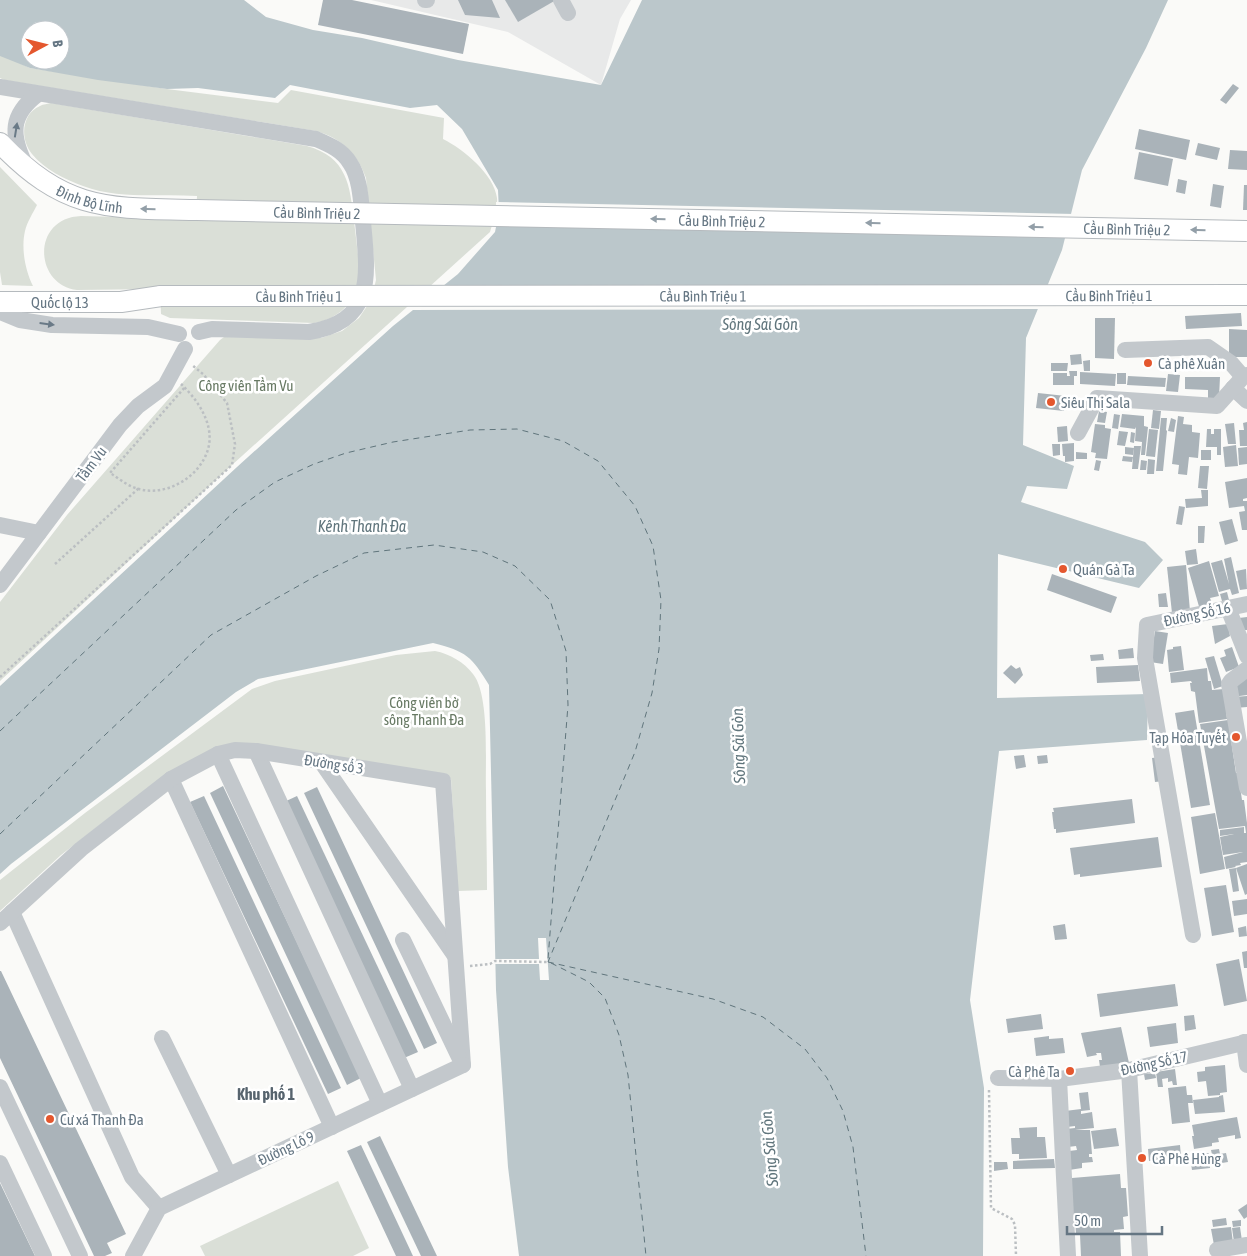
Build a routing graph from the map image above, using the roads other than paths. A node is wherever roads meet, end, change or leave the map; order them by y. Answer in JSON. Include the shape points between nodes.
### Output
{"nodes":[{"id":1,"x":0,"y":87,"type":"edge"},
{"id":2,"x":38,"y":94,"type":"junction"},
{"id":3,"x":0,"y":143,"type":"edge"},
{"id":4,"x":27,"y":170,"type":"junction"},
{"id":5,"x":197,"y":210,"type":"joint"},
{"id":6,"x":1247,"y":231,"type":"edge"},
{"id":7,"x":1247,"y":295,"type":"edge"},
{"id":8,"x":0,"y":302,"type":"edge"},
{"id":9,"x":161,"y":302,"type":"junction"},
{"id":10,"x":1247,"y":304,"type":"edge"},
{"id":11,"x":0,"y":312,"type":"edge"},
{"id":12,"x":182,"y":346,"type":"junction"},
{"id":13,"x":1125,"y":350,"type":"dead end"},
{"id":14,"x":1241,"y":380,"type":"edge"},
{"id":15,"x":1247,"y":402,"type":"edge"},
{"id":16,"x":1078,"y":433,"type":"dead end"},
{"id":17,"x":0,"y":525,"type":"edge"},
{"id":18,"x":39,"y":533,"type":"junction"},
{"id":19,"x":0,"y":584,"type":"edge"},
{"id":20,"x":1247,"y":604,"type":"edge"},
{"id":21,"x":1228,"y":608,"type":"junction"},
{"id":22,"x":1247,"y":656,"type":"edge"},
{"id":23,"x":1247,"y":669,"type":"edge"},
{"id":24,"x":256,"y":751,"type":"junction"},
{"id":25,"x":218,"y":754,"type":"junction"},
{"id":26,"x":322,"y":763,"type":"junction"},
{"id":27,"x":171,"y":779,"type":"junction"},
{"id":28,"x":1247,"y":788,"type":"edge"},
{"id":29,"x":12,"y":912,"type":"junction"},
{"id":30,"x":0,"y":923,"type":"edge"},
{"id":31,"x":1193,"y":935,"type":"dead end"},
{"id":32,"x":403,"y":940,"type":"dead end"},
{"id":33,"x":456,"y":961,"type":"junction"},
{"id":34,"x":162,"y":1038,"type":"dead end"},
{"id":35,"x":1246,"y":1042,"type":"edge"},
{"id":36,"x":1247,"y":1065,"type":"edge"},
{"id":37,"x":463,"y":1066,"type":"junction"},
{"id":38,"x":1129,"y":1070,"type":"junction"},
{"id":39,"x":1060,"y":1079,"type":"junction"},
{"id":40,"x":994,"y":1083,"type":"road end"},
{"id":41,"x":0,"y":1087,"type":"edge"},
{"id":42,"x":412,"y":1089,"type":"junction"},
{"id":43,"x":380,"y":1104,"type":"junction"},
{"id":44,"x":332,"y":1127,"type":"junction"},
{"id":45,"x":0,"y":1163,"type":"edge"},
{"id":46,"x":229,"y":1175,"type":"junction"},
{"id":47,"x":159,"y":1208,"type":"junction"},
{"id":48,"x":1247,"y":1245,"type":"edge"},
{"id":49,"x":1218,"y":1250,"type":"dead end"},
{"id":50,"x":131,"y":1254,"type":"edge"},
{"id":51,"x":44,"y":1256,"type":"edge"},
{"id":52,"x":80,"y":1256,"type":"edge"},
{"id":53,"x":1068,"y":1256,"type":"edge"},
{"id":54,"x":1140,"y":1256,"type":"edge"}],
"edges":[{"from":1,"to":2,"type":"street"},
{"from":4,"to":2,"type":"street","one_way":true,"via":[[15,140],[16,128],[23,109]]},
{"from":2,"to":12,"type":"street","via":[[316,140],[342,153],[351,164],[360,194],[367,267],[366,282],[355,309],[342,322],[325,330],[309,332],[212,329],[200,332],[187,328]]},
{"from":3,"to":4,"type":"main road","name":"Đinh Bộ Lĩnh"},
{"from":5,"to":4,"type":"main road","name":"Đinh Bộ Lĩnh","one_way":true,"via":[[97,205],[64,194]]},
{"from":6,"to":5,"type":"main road","name":"Cầu Bình Triệu 2","one_way":true,"bridge":true},
{"from":7,"to":9,"type":"main road","name":"Cầu Bình Triệu 1","bridge":true},
{"from":8,"to":9,"type":"main road","name":"Quốc lộ 13"},
{"from":9,"to":10,"type":"main road","name":"Cầu Bình Triệu 1"},
{"from":11,"to":12,"type":"street","one_way":true,"via":[[20,320],[52,325],[148,327]]},
{"from":12,"to":18,"type":"street","name":"Tầm Vu","via":[[165,386],[138,406],[120,425]]},
{"from":13,"to":14,"type":"street","via":[[1208,347],[1231,363]]},
{"from":14,"to":15,"type":"street"},
{"from":14,"to":16,"type":"street","via":[[1216,406],[1096,398]]},
{"from":17,"to":18,"type":"street"},
{"from":18,"to":19,"type":"street","name":"Tầm Vu"},
{"from":20,"to":21,"type":"street","name":"Đường Số 16"},
{"from":21,"to":22,"type":"street"},
{"from":21,"to":31,"type":"street","name":"Đường Số 16","via":[[1147,625],[1145,658]]},
{"from":23,"to":28,"type":"street","via":[[1229,684]]},
{"from":24,"to":25,"type":"street","name":"Đường số 3","via":[[235,750]]},
{"from":24,"to":26,"type":"street","name":"Đường số 3"},
{"from":24,"to":42,"type":"street"},
{"from":25,"to":27,"type":"street","name":"Đường số 3"},
{"from":25,"to":43,"type":"street"},
{"from":26,"to":33,"type":"street"},
{"from":26,"to":33,"type":"street","name":"Đường số 3","via":[[443,782]]},
{"from":27,"to":29,"type":"street","name":"Đường số 3","via":[[81,849]]},
{"from":27,"to":44,"type":"street"},
{"from":29,"to":30,"type":"street","name":"Đường số 3"},
{"from":29,"to":47,"type":"street","via":[[132,1177]]},
{"from":32,"to":37,"type":"street"},
{"from":33,"to":37,"type":"street","name":"Đường số 3"},
{"from":34,"to":46,"type":"street"},
{"from":35,"to":36,"type":"street"},
{"from":35,"to":38,"type":"street","name":"Đường Số 17"},
{"from":37,"to":42,"type":"street","name":"Đường Lô 9"},
{"from":38,"to":39,"type":"street","name":"Đường Số 17"},
{"from":38,"to":54,"type":"street"},
{"from":39,"to":40,"type":"street","name":"Đường Số 17"},
{"from":39,"to":53,"type":"street"},
{"from":41,"to":52,"type":"street"},
{"from":42,"to":43,"type":"street","name":"Đường Lô 9"},
{"from":43,"to":44,"type":"street","name":"Đường Lô 9"},
{"from":44,"to":46,"type":"street","name":"Đường Lô 9"},
{"from":45,"to":51,"type":"street"},
{"from":46,"to":47,"type":"street","name":"Đường Lô 9"},
{"from":47,"to":50,"type":"street"},
{"from":48,"to":49,"type":"street"}]}
